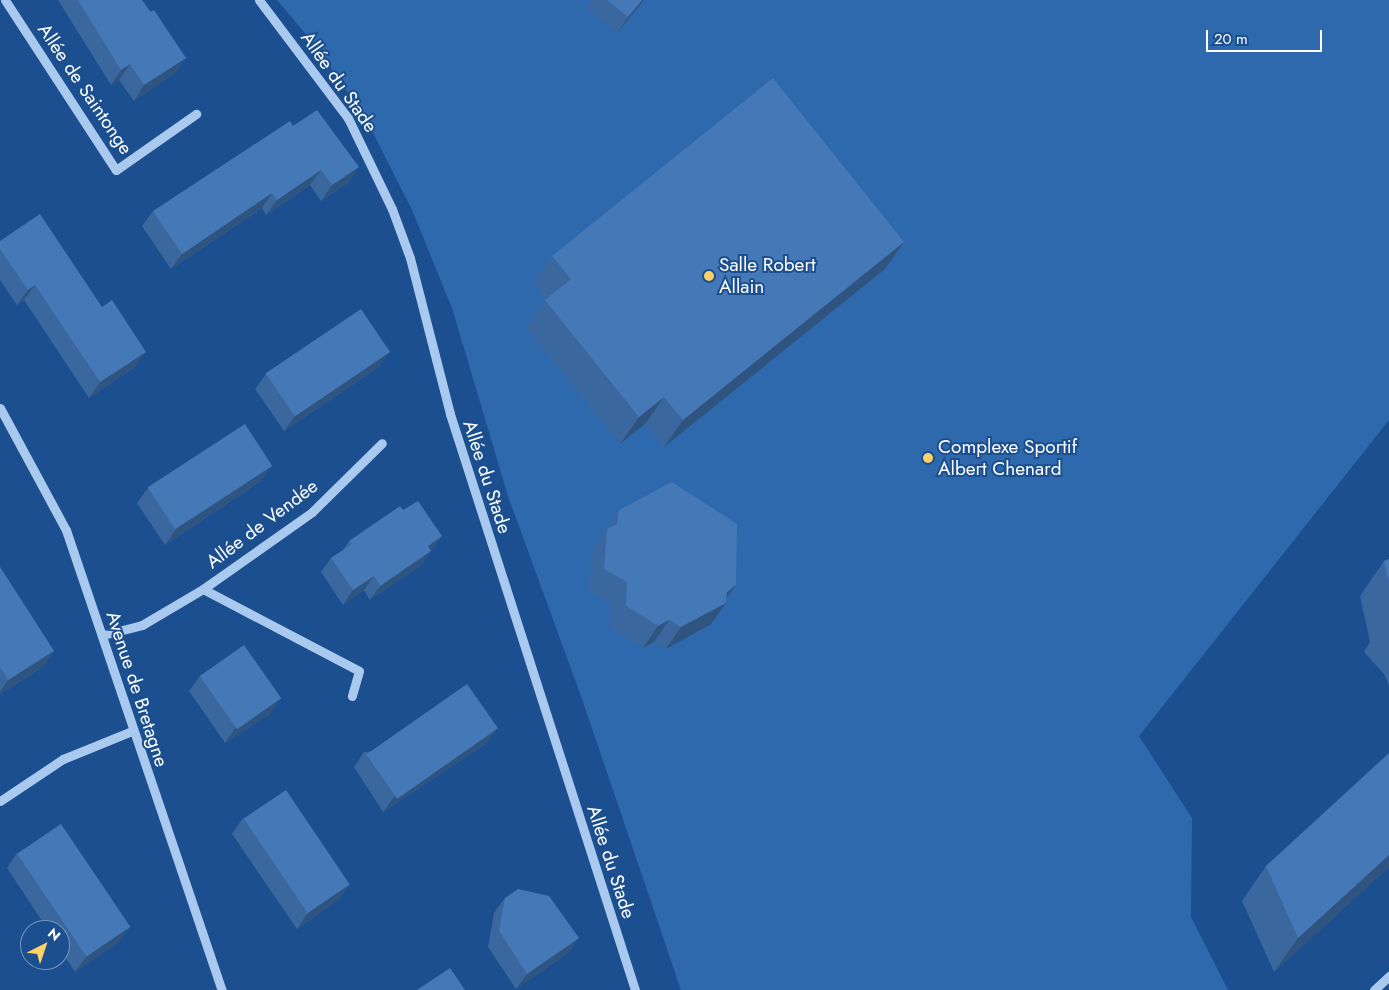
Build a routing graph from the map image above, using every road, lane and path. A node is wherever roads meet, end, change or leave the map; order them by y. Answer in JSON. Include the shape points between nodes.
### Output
{"nodes":[{"id":1,"x":5,"y":0,"type":"edge"},
{"id":2,"x":259,"y":0,"type":"edge"},
{"id":3,"x":196,"y":114,"type":"dead end"},
{"id":4,"x":0,"y":408,"type":"edge"},
{"id":5,"x":382,"y":443,"type":"dead end"},
{"id":6,"x":203,"y":589,"type":"junction"},
{"id":7,"x":103,"y":635,"type":"junction"},
{"id":8,"x":352,"y":696,"type":"dead end"},
{"id":9,"x":132,"y":731,"type":"junction"},
{"id":10,"x":0,"y":801,"type":"edge"},
{"id":11,"x":1389,"y":976,"type":"edge"},
{"id":12,"x":222,"y":990,"type":"edge"},
{"id":13,"x":635,"y":990,"type":"edge"},
{"id":14,"x":1374,"y":990,"type":"edge"}],
"edges":[{"from":1,"to":3,"type":"street","name":"Allée de Saintonge","via":[[116,170]]},
{"from":2,"to":13,"type":"street","name":"Allée du Stade","via":[[348,118],[392,209],[410,258],[450,414]]},
{"from":4,"to":7,"type":"street","name":"Avenue de Bretagne","via":[[66,530]]},
{"from":5,"to":6,"type":"street","name":"Allée de Vendée","via":[[312,512]]},
{"from":6,"to":7,"type":"street","name":"Allée de Vendée","via":[[142,625]]},
{"from":6,"to":8,"type":"street","name":"Allée de Vendée","via":[[359,672]]},
{"from":7,"to":9,"type":"street","name":"Avenue de Bretagne"},
{"from":9,"to":10,"type":"street","via":[[63,759]]},
{"from":9,"to":12,"type":"street","name":"Avenue de Bretagne"},
{"from":11,"to":14,"type":"street"}]}
